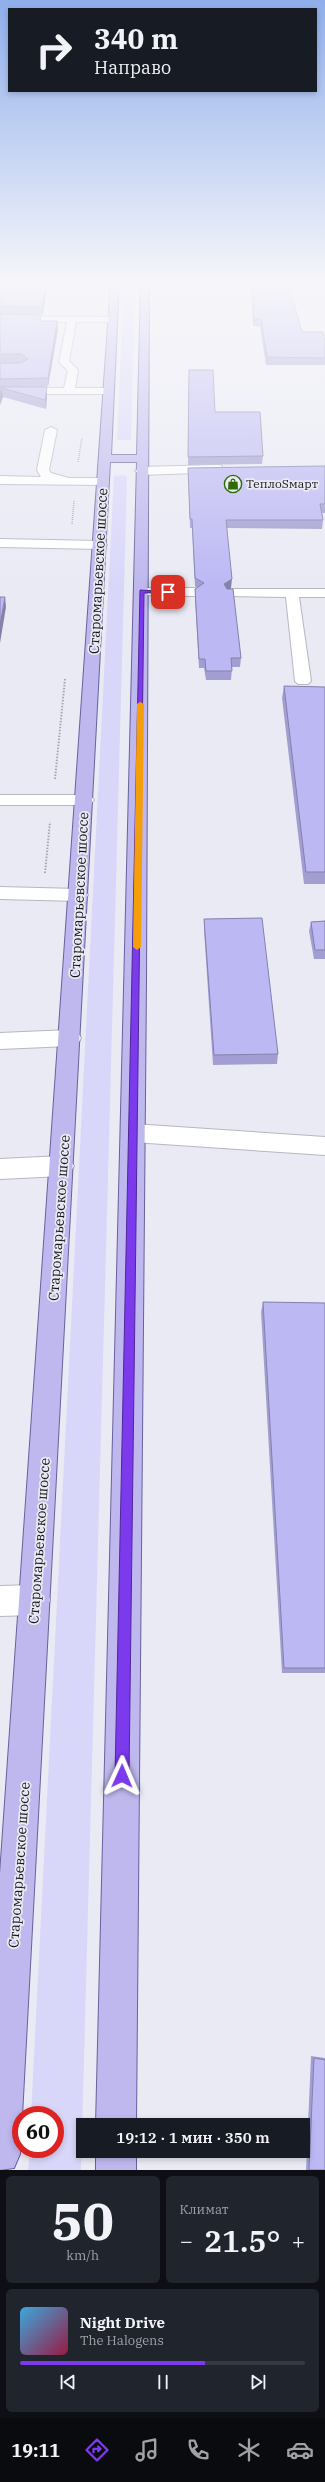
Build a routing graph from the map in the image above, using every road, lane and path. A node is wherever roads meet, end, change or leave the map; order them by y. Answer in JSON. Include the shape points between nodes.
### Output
{"nodes":[{"id":1,"x":70,"y":383,"type":"edge"},
{"id":2,"x":109,"y":383,"type":"edge"},
{"id":3,"x":143,"y":383,"type":"edge"},
{"id":4,"x":0,"y":391,"type":"edge"},
{"id":5,"x":69,"y":391,"type":"junction"},
{"id":6,"x":109,"y":391,"type":"junction"},
{"id":7,"x":51,"y":430,"type":"dead end"},
{"id":8,"x":106,"y":458,"type":"junction"},
{"id":9,"x":141,"y":464,"type":"junction"},
{"id":10,"x":229,"y":469,"type":"edge"},
{"id":11,"x":0,"y":480,"type":"edge"},
{"id":12,"x":76,"y":482,"type":"junction"},
{"id":13,"x":103,"y":482,"type":"junction"},
{"id":14,"x":0,"y":543,"type":"edge"},
{"id":15,"x":71,"y":544,"type":"junction"},
{"id":16,"x":100,"y":545,"type":"junction"},
{"id":17,"x":142,"y":592,"type":"junction"},
{"id":18,"x":195,"y":592,"type":"edge"},
{"id":19,"x":232,"y":593,"type":"edge"},
{"id":20,"x":292,"y":593,"type":"junction"},
{"id":21,"x":325,"y":594,"type":"edge"},
{"id":22,"x":65,"y":677,"type":"dead end"},
{"id":23,"x":304,"y":681,"type":"dead end"},
{"id":24,"x":0,"y":800,"type":"edge"},
{"id":25,"x":85,"y":800,"type":"junction"},
{"id":26,"x":52,"y":801,"type":"junction"},
{"id":27,"x":0,"y":893,"type":"edge"},
{"id":28,"x":43,"y":894,"type":"junction"},
{"id":29,"x":79,"y":895,"type":"junction"},
{"id":30,"x":70,"y":1038,"type":"junction"},
{"id":31,"x":0,"y":1041,"type":"edge"},
{"id":32,"x":133,"y":1133,"type":"junction"},
{"id":33,"x":325,"y":1146,"type":"edge"},
{"id":34,"x":62,"y":1166,"type":"junction"},
{"id":35,"x":0,"y":1169,"type":"edge"},
{"id":36,"x":36,"y":1600,"type":"junction"},
{"id":37,"x":0,"y":1601,"type":"edge"},
{"id":38,"x":116,"y":2118,"type":"edge"},
{"id":39,"x":0,"y":2154,"type":"edge"},
{"id":40,"x":116,"y":2158,"type":"edge"},
{"id":41,"x":116,"y":2170,"type":"edge"}],
"edges":[{"from":1,"to":5,"type":"lane"},
{"from":2,"to":6,"type":"main road","name":"Старомарьевское шоссе"},
{"from":3,"to":9,"type":"main road"},
{"from":4,"to":5,"type":"lane"},
{"from":5,"to":6,"type":"lane"},
{"from":6,"to":8,"type":"main road","name":"Старомарьевское шоссе"},
{"from":7,"to":12,"type":"lane","via":[[43,470],[46,476]]},
{"from":8,"to":9,"type":"main road"},
{"from":8,"to":13,"type":"main road","name":"Старомарьевское шоссе"},
{"from":9,"to":10,"type":"lane"},
{"from":9,"to":17,"type":"main road"},
{"from":11,"to":12,"type":"lane"},
{"from":12,"to":13,"type":"lane"},
{"from":12,"to":15,"type":"path"},
{"from":13,"to":16,"type":"main road","name":"Старомарьевское шоссе"},
{"from":14,"to":15,"type":"lane"},
{"from":15,"to":16,"type":"lane"},
{"from":16,"to":25,"type":"main road","name":"Старомарьевское шоссе"},
{"from":17,"to":18,"type":"lane"},
{"from":17,"to":32,"type":"main road"},
{"from":19,"to":20,"type":"lane"},
{"from":20,"to":21,"type":"lane"},
{"from":20,"to":23,"type":"lane"},
{"from":22,"to":26,"type":"path"},
{"from":24,"to":26,"type":"lane"},
{"from":25,"to":26,"type":"lane"},
{"from":25,"to":29,"type":"main road","name":"Старомарьевское шоссе"},
{"from":26,"to":28,"type":"path"},
{"from":27,"to":28,"type":"lane"},
{"from":28,"to":29,"type":"lane"},
{"from":29,"to":30,"type":"main road","name":"Старомарьевское шоссе"},
{"from":30,"to":31,"type":"lane"},
{"from":30,"to":34,"type":"main road","name":"Старомарьевское шоссе"},
{"from":32,"to":33,"type":"lane"},
{"from":32,"to":38,"type":"main road"},
{"from":34,"to":35,"type":"lane"},
{"from":34,"to":36,"type":"main road","name":"Старомарьевское шоссе"},
{"from":36,"to":37,"type":"lane"},
{"from":36,"to":39,"type":"main road","name":"Старомарьевское шоссе"},
{"from":40,"to":41,"type":"main road"}]}
